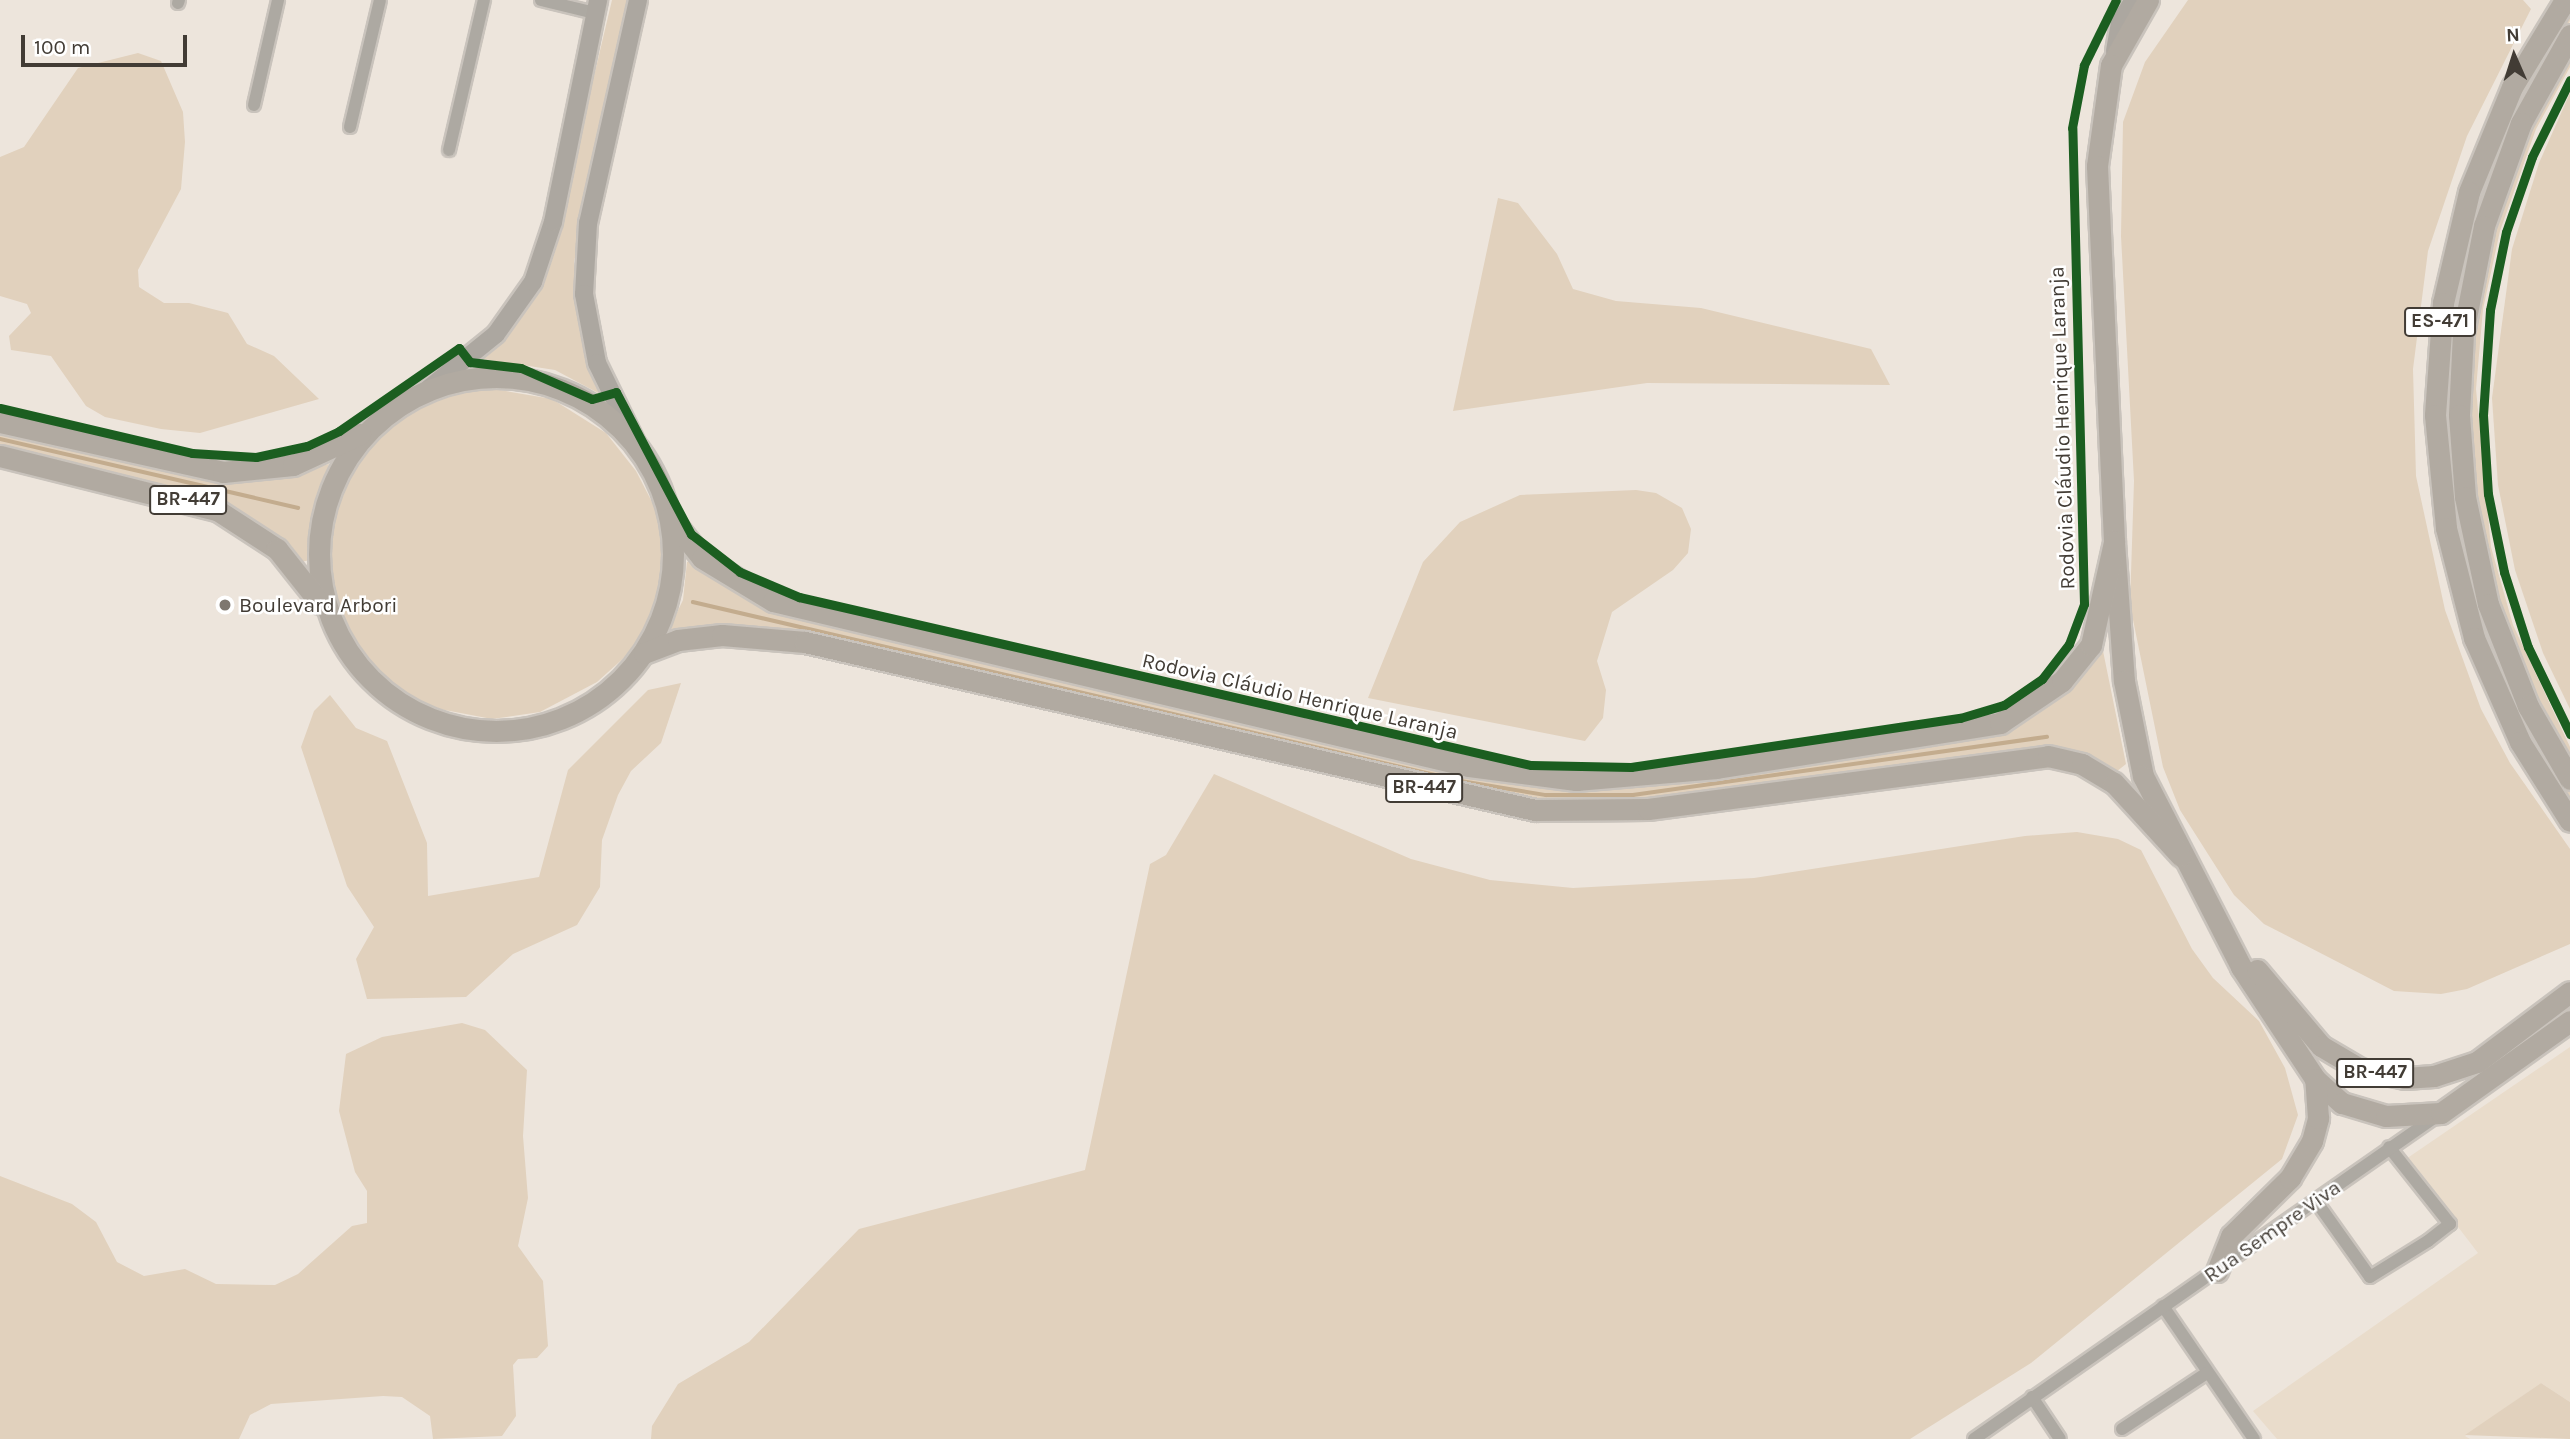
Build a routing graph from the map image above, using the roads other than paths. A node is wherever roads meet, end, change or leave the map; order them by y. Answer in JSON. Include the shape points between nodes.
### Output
{"nodes":[{"id":1,"x":278,"y":0,"type":"edge"},
{"id":2,"x":380,"y":0,"type":"edge"},
{"id":3,"x":484,"y":0,"type":"edge"},
{"id":4,"x":541,"y":0,"type":"edge"},
{"id":5,"x":638,"y":0,"type":"edge"},
{"id":6,"x":2134,"y":0,"type":"edge"},
{"id":7,"x":2148,"y":0,"type":"edge"},
{"id":8,"x":2564,"y":0,"type":"edge"},
{"id":9,"x":597,"y":7,"type":"edge"},
{"id":10,"x":2570,"y":35,"type":"edge"},
{"id":11,"x":2113,"y":63,"type":"junction"},
{"id":12,"x":254,"y":105,"type":"dead end"},
{"id":13,"x":350,"y":127,"type":"dead end"},
{"id":14,"x":449,"y":150,"type":"dead end"},
{"id":15,"x":422,"y":394,"type":"junction"},
{"id":16,"x":379,"y":421,"type":"junction"},
{"id":17,"x":0,"y":422,"type":"edge"},
{"id":18,"x":639,"y":449,"type":"junction"},
{"id":19,"x":0,"y":456,"type":"edge"},
{"id":20,"x":670,"y":518,"type":"junction"},
{"id":21,"x":2113,"y":542,"type":"junction"},
{"id":22,"x":331,"y":622,"type":"junction"},
{"id":23,"x":644,"y":653,"type":"junction"},
{"id":24,"x":2570,"y":779,"type":"edge"},
{"id":25,"x":2570,"y":821,"type":"edge"},
{"id":26,"x":2181,"y":856,"type":"junction"},
{"id":27,"x":2217,"y":923,"type":"junction"},
{"id":28,"x":2570,"y":992,"type":"edge"},
{"id":29,"x":2570,"y":1021,"type":"edge"},
{"id":30,"x":2315,"y":1079,"type":"junction"},
{"id":31,"x":2441,"y":1113,"type":"junction"},
{"id":32,"x":2389,"y":1147,"type":"junction"},
{"id":33,"x":2316,"y":1201,"type":"junction"},
{"id":34,"x":2217,"y":1270,"type":"junction"},
{"id":35,"x":2163,"y":1306,"type":"junction"},
{"id":36,"x":2207,"y":1373,"type":"junction"},
{"id":37,"x":2032,"y":1397,"type":"junction"},
{"id":38,"x":2122,"y":1429,"type":"dead end"},
{"id":39,"x":1974,"y":1439,"type":"edge"},
{"id":40,"x":2060,"y":1439,"type":"edge"},
{"id":41,"x":2254,"y":1439,"type":"edge"}],
"edges":[{"from":1,"to":12,"type":"street"},
{"from":2,"to":13,"type":"street"},
{"from":3,"to":14,"type":"street"},
{"from":4,"to":9,"type":"street"},
{"from":5,"to":18,"type":"main road","via":[[588,223],[584,293],[597,363]]},
{"from":6,"to":11,"type":"main road","via":[[2120,22]]},
{"from":7,"to":11,"type":"main road","number":"BR-447"},
{"from":8,"to":25,"type":"main road","number":"ES-471","via":[[2512,87],[2469,192],[2443,303],[2435,415],[2446,528],[2474,638],[2520,742]]},
{"from":9,"to":15,"type":"main road","via":[[553,222],[533,282],[496,334]]},
{"from":10,"to":24,"type":"main road","number":"ES-471","via":[[2521,123],[2484,226],[2463,333],[2459,415],[2465,497],[2488,604],[2529,706]]},
{"from":11,"to":21,"type":"main road","number":"BR-447","via":[[2102,102],[2097,166]]},
{"from":15,"to":16,"type":"main road","number":"BR-447"},
{"from":15,"to":18,"type":"main road","number":"BR-447","via":[[480,378],[540,383],[588,403]]},
{"from":16,"to":17,"type":"main road","number":"BR-447","via":[[311,459],[240,472],[189,467]]},
{"from":16,"to":22,"type":"main road","number":"BR-447","via":[[346,460],[325,506],[319,573]]},
{"from":18,"to":20,"type":"main road","number":"BR-447"},
{"from":19,"to":22,"type":"main road","number":"BR-447","via":[[183,498],[233,518],[290,562]]},
{"from":20,"to":21,"type":"main road","name":"Rodovia Cláudio Henrique Laranja","number":"BR-447","via":[[702,558],[773,601],[1469,766],[1576,780],[1716,768],[2000,723],[2062,681],[2091,645]]},
{"from":20,"to":23,"type":"main road","number":"BR-447","via":[[674,556],[669,594]]},
{"from":21,"to":26,"type":"main road","number":"BR-447","via":[[2124,681],[2137,751]]},
{"from":22,"to":23,"type":"main road","number":"BR-447","via":[[347,652],[381,690],[425,717],[476,730],[528,729],[577,712],[611,689]]},
{"from":23,"to":26,"type":"main road","number":"BR-447","via":[[678,640],[722,635],[804,642],[1535,810],[1648,809],[2048,756],[2082,764],[2114,783]]},
{"from":26,"to":27,"type":"main road","number":"BR-447"},
{"from":27,"to":28,"type":"main road","number":"BR-447","via":[[2321,1046],[2346,1063],[2390,1077],[2434,1076],[2477,1062]]},
{"from":27,"to":30,"type":"main road","number":"BR-447"},
{"from":29,"to":31,"type":"main road","name":"Rua Sempre Viva"},
{"from":30,"to":31,"type":"main road","number":"BR-447","via":[[2325,1092],[2362,1112]]},
{"from":30,"to":34,"type":"main road","via":[[2318,1118],[2312,1141],[2290,1178],[2231,1236]]},
{"from":31,"to":32,"type":"street","name":"Rua Sempre Viva"},
{"from":32,"to":33,"type":"street","name":"Rua Sempre Viva"},
{"from":32,"to":33,"type":"street","via":[[2450,1224],[2428,1241],[2370,1277]]},
{"from":33,"to":34,"type":"street","name":"Rua Sempre Viva"},
{"from":34,"to":35,"type":"street","name":"Rua Sempre Viva"},
{"from":35,"to":36,"type":"street"},
{"from":35,"to":37,"type":"street","name":"Rua Sempre Viva"},
{"from":36,"to":38,"type":"street"},
{"from":36,"to":41,"type":"street"},
{"from":37,"to":39,"type":"street","name":"Rua Sempre Viva"},
{"from":37,"to":40,"type":"street"}]}
